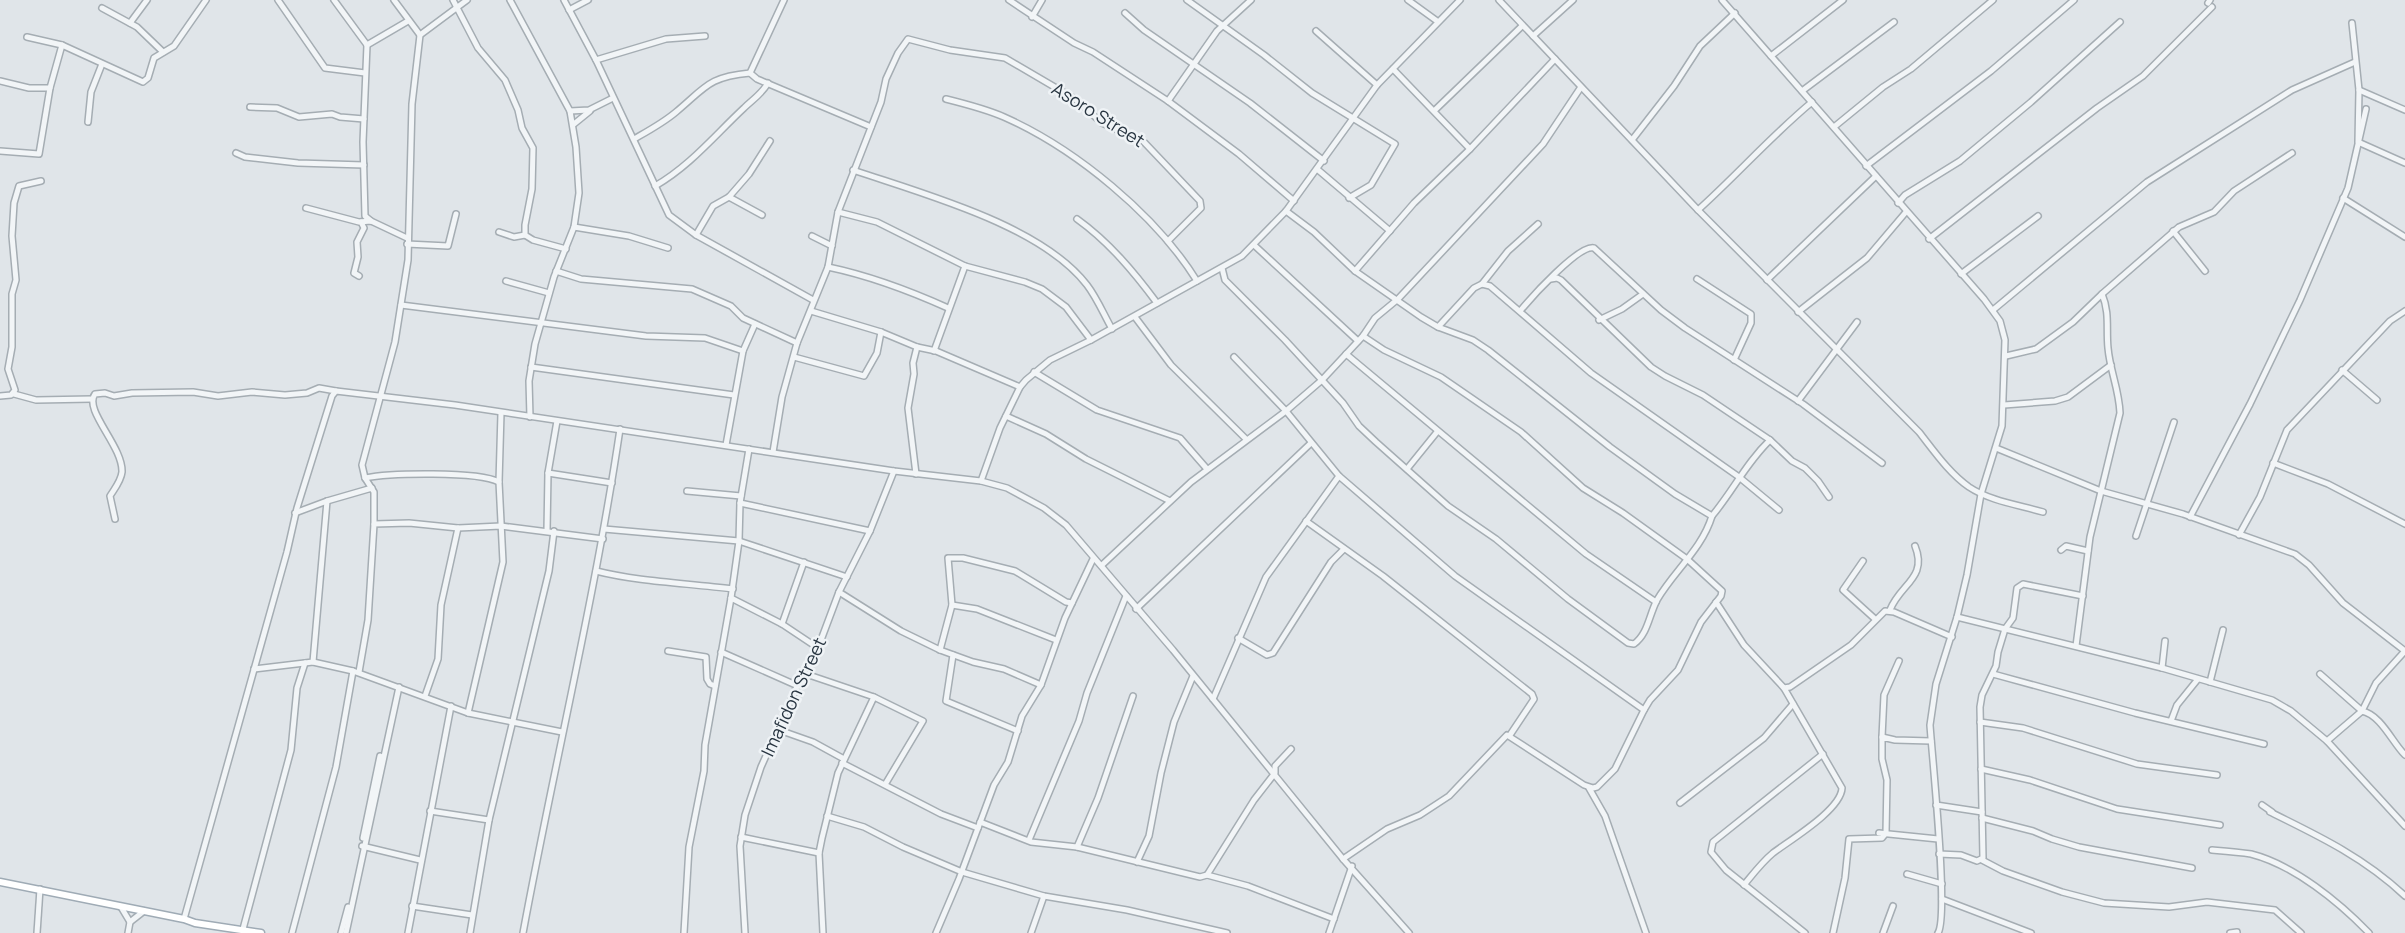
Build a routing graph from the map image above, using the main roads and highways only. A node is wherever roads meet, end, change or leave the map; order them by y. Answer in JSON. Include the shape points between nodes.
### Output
{"nodes":[{"id":1,"x":0,"y":882,"type":"edge"},
{"id":2,"x":261,"y":933,"type":"edge"}],
"edges":[{"from":1,"to":2,"type":"main road","via":[[195,923]]}]}
